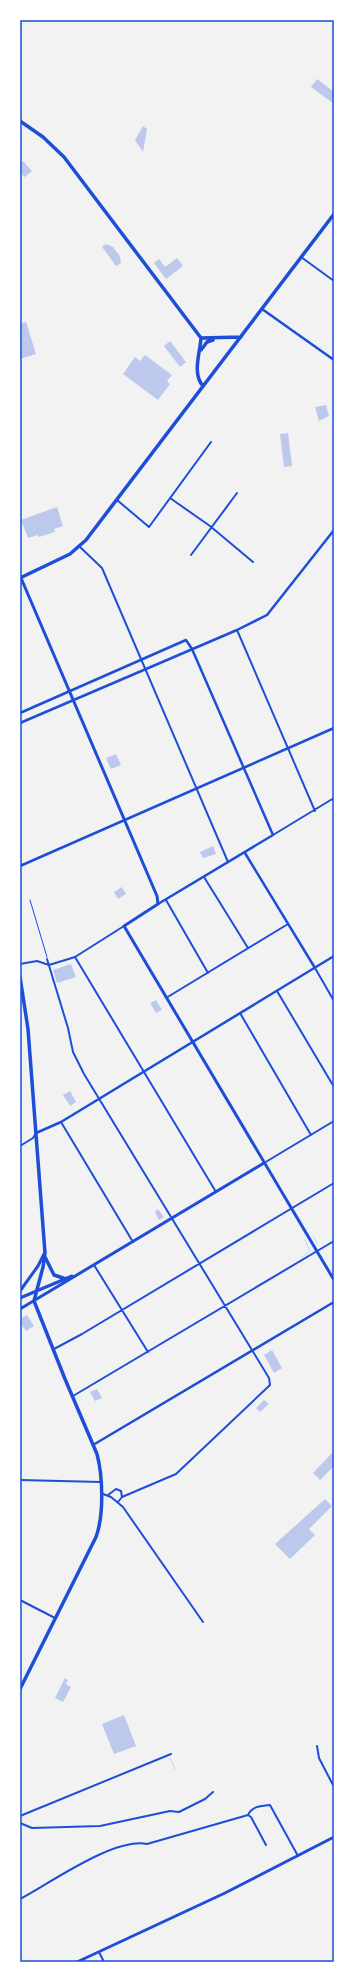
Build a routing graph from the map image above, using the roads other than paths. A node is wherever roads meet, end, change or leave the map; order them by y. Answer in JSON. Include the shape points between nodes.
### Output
{"nodes":[{"id":1,"x":20,"y":121,"type":"edge"},
{"id":2,"x":334,"y":214,"type":"edge"},
{"id":3,"x":301,"y":257,"type":"junction"},
{"id":4,"x":334,"y":281,"type":"edge"},
{"id":5,"x":262,"y":309,"type":"junction"},
{"id":6,"x":241,"y":337,"type":"junction"},
{"id":7,"x":201,"y":338,"type":"junction"},
{"id":8,"x":219,"y":338,"type":"junction"},
{"id":9,"x":200,"y":351,"type":"junction"},
{"id":10,"x":334,"y":360,"type":"edge"},
{"id":11,"x":203,"y":386,"type":"junction"},
{"id":12,"x":211,"y":442,"type":"dead end"},
{"id":13,"x":237,"y":493,"type":"dead end"},
{"id":14,"x":170,"y":498,"type":"junction"},
{"id":15,"x":117,"y":500,"type":"junction"},
{"id":16,"x":211,"y":528,"type":"junction"},
{"id":17,"x":334,"y":530,"type":"edge"},
{"id":18,"x":80,"y":547,"type":"junction"},
{"id":19,"x":191,"y":556,"type":"dead end"},
{"id":20,"x":253,"y":562,"type":"dead end"},
{"id":21,"x":20,"y":578,"type":"edge"},
{"id":22,"x":237,"y":630,"type":"junction"},
{"id":23,"x":192,"y":649,"type":"junction"},
{"id":24,"x":141,"y":660,"type":"junction"},
{"id":25,"x":145,"y":670,"type":"junction"},
{"id":26,"x":70,"y":692,"type":"junction"},
{"id":27,"x":73,"y":700,"type":"junction"},
{"id":28,"x":20,"y":713,"type":"edge"},
{"id":29,"x":20,"y":724,"type":"edge"},
{"id":30,"x":334,"y":728,"type":"edge"},
{"id":31,"x":288,"y":749,"type":"junction"},
{"id":32,"x":244,"y":767,"type":"junction"},
{"id":33,"x":196,"y":788,"type":"junction"},
{"id":34,"x":334,"y":798,"type":"edge"},
{"id":35,"x":315,"y":811,"type":"junction"},
{"id":36,"x":125,"y":819,"type":"junction"},
{"id":37,"x":273,"y":835,"type":"junction"},
{"id":38,"x":245,"y":853,"type":"junction"},
{"id":39,"x":229,"y":863,"type":"junction"},
{"id":40,"x":20,"y":866,"type":"edge"},
{"id":41,"x":204,"y":877,"type":"junction"},
{"id":42,"x":166,"y":900,"type":"junction"},
{"id":43,"x":158,"y":904,"type":"junction"},
{"id":44,"x":288,"y":924,"type":"junction"},
{"id":45,"x":124,"y":926,"type":"junction"},
{"id":46,"x":248,"y":948,"type":"junction"},
{"id":47,"x":334,"y":956,"type":"edge"},
{"id":48,"x":75,"y":957,"type":"junction"},
{"id":49,"x":47,"y":959,"type":"road end"},
{"id":50,"x":20,"y":964,"type":"edge"},
{"id":51,"x":49,"y":965,"type":"junction"},
{"id":52,"x":314,"y":968,"type":"junction"},
{"id":53,"x":208,"y":973,"type":"junction"},
{"id":54,"x":20,"y":976,"type":"edge"},
{"id":55,"x":277,"y":991,"type":"junction"},
{"id":56,"x":166,"y":998,"type":"junction"},
{"id":57,"x":334,"y":1001,"type":"edge"},
{"id":58,"x":240,"y":1013,"type":"junction"},
{"id":59,"x":192,"y":1042,"type":"junction"},
{"id":60,"x":144,"y":1071,"type":"junction"},
{"id":61,"x":334,"y":1087,"type":"edge"},
{"id":62,"x":100,"y":1098,"type":"junction"},
{"id":63,"x":334,"y":1121,"type":"edge"},
{"id":64,"x":61,"y":1122,"type":"junction"},
{"id":65,"x":36,"y":1133,"type":"junction"},
{"id":66,"x":311,"y":1135,"type":"junction"},
{"id":67,"x":20,"y":1146,"type":"edge"},
{"id":68,"x":264,"y":1163,"type":"junction"},
{"id":69,"x":334,"y":1183,"type":"edge"},
{"id":70,"x":216,"y":1192,"type":"junction"},
{"id":71,"x":291,"y":1209,"type":"junction"},
{"id":72,"x":172,"y":1219,"type":"junction"},
{"id":73,"x":334,"y":1241,"type":"edge"},
{"id":74,"x":133,"y":1242,"type":"junction"},
{"id":75,"x":317,"y":1251,"type":"junction"},
{"id":76,"x":45,"y":1255,"type":"junction"},
{"id":77,"x":199,"y":1263,"type":"junction"},
{"id":78,"x":94,"y":1265,"type":"junction"},
{"id":79,"x":81,"y":1272,"type":"junction"},
{"id":80,"x":66,"y":1279,"type":"junction"},
{"id":81,"x":334,"y":1280,"type":"edge"},
{"id":82,"x":20,"y":1291,"type":"edge"},
{"id":83,"x":37,"y":1292,"type":"junction"},
{"id":84,"x":20,"y":1298,"type":"edge"},
{"id":85,"x":34,"y":1301,"type":"junction"},
{"id":86,"x":334,"y":1302,"type":"edge"},
{"id":87,"x":225,"y":1306,"type":"junction"},
{"id":88,"x":20,"y":1309,"type":"edge"},
{"id":89,"x":121,"y":1310,"type":"junction"},
{"id":90,"x":52,"y":1350,"type":"junction"},
{"id":91,"x":252,"y":1351,"type":"junction"},
{"id":92,"x":148,"y":1353,"type":"junction"},
{"id":93,"x":72,"y":1397,"type":"junction"},
{"id":94,"x":94,"y":1445,"type":"junction"},
{"id":95,"x":20,"y":1480,"type":"edge"},
{"id":96,"x":101,"y":1482,"type":"junction"},
{"id":97,"x":101,"y":1494,"type":"junction"},
{"id":98,"x":108,"y":1495,"type":"junction"},
{"id":99,"x":122,"y":1497,"type":"junction"},
{"id":100,"x":118,"y":1502,"type":"junction"},
{"id":101,"x":20,"y":1600,"type":"edge"},
{"id":102,"x":55,"y":1618,"type":"junction"},
{"id":103,"x":203,"y":1622,"type":"dead end"},
{"id":104,"x":20,"y":1689,"type":"edge"},
{"id":105,"x":317,"y":1746,"type":"dead end"},
{"id":106,"x":170,"y":1754,"type":"dead end"},
{"id":107,"x":334,"y":1787,"type":"edge"},
{"id":108,"x":213,"y":1792,"type":"dead end"},
{"id":109,"x":248,"y":1815,"type":"junction"},
{"id":110,"x":20,"y":1816,"type":"edge"},
{"id":111,"x":20,"y":1823,"type":"edge"},
{"id":112,"x":334,"y":1837,"type":"edge"},
{"id":113,"x":266,"y":1845,"type":"dead end"},
{"id":114,"x":298,"y":1856,"type":"junction"},
{"id":115,"x":20,"y":1900,"type":"edge"},
{"id":116,"x":99,"y":1952,"type":"junction"},
{"id":117,"x":77,"y":1962,"type":"edge"},
{"id":118,"x":104,"y":1962,"type":"edge"}],
"edges":[{"from":1,"to":7,"type":"main road","via":[[43,137],[64,157]]},
{"from":2,"to":3,"type":"main road"},
{"from":3,"to":4,"type":"street"},
{"from":3,"to":5,"type":"main road"},
{"from":5,"to":6,"type":"main road"},
{"from":5,"to":10,"type":"street"},
{"from":6,"to":8,"type":"main road"},
{"from":6,"to":11,"type":"main road"},
{"from":7,"to":8,"type":"main road"},
{"from":7,"to":9,"type":"main road"},
{"from":8,"to":9,"type":"main road","via":[[206,342]]},
{"from":9,"to":11,"type":"main road","via":[[198,374],[199,382]]},
{"from":11,"to":15,"type":"main road"},
{"from":12,"to":14,"type":"street"},
{"from":13,"to":16,"type":"street"},
{"from":14,"to":15,"type":"street","via":[[149,527]]},
{"from":14,"to":16,"type":"street"},
{"from":15,"to":18,"type":"main road"},
{"from":16,"to":19,"type":"street"},
{"from":16,"to":20,"type":"street"},
{"from":17,"to":22,"type":"street","via":[[267,615]]},
{"from":18,"to":21,"type":"main road"},
{"from":18,"to":24,"type":"street","via":[[102,568]]},
{"from":21,"to":26,"type":"main road"},
{"from":22,"to":23,"type":"street"},
{"from":22,"to":31,"type":"street"},
{"from":23,"to":24,"type":"street","via":[[186,640]]},
{"from":23,"to":25,"type":"street"},
{"from":23,"to":32,"type":"street"},
{"from":24,"to":25,"type":"street"},
{"from":24,"to":26,"type":"street"},
{"from":25,"to":27,"type":"street"},
{"from":25,"to":33,"type":"street"},
{"from":26,"to":27,"type":"main road"},
{"from":26,"to":28,"type":"street"},
{"from":27,"to":29,"type":"street"},
{"from":27,"to":36,"type":"main road"},
{"from":30,"to":31,"type":"street"},
{"from":31,"to":32,"type":"street"},
{"from":31,"to":35,"type":"street"},
{"from":32,"to":33,"type":"street"},
{"from":32,"to":37,"type":"street"},
{"from":33,"to":36,"type":"street"},
{"from":33,"to":39,"type":"street"},
{"from":34,"to":35,"type":"street"},
{"from":35,"to":37,"type":"street"},
{"from":36,"to":40,"type":"street"},
{"from":36,"to":43,"type":"main road","via":[[154,888]]},
{"from":37,"to":38,"type":"street"},
{"from":38,"to":39,"type":"street"},
{"from":38,"to":44,"type":"street"},
{"from":39,"to":41,"type":"street"},
{"from":41,"to":42,"type":"street"},
{"from":41,"to":46,"type":"street"},
{"from":42,"to":43,"type":"street"},
{"from":42,"to":53,"type":"street"},
{"from":43,"to":45,"type":"main road"},
{"from":44,"to":46,"type":"street"},
{"from":44,"to":52,"type":"street"},
{"from":45,"to":48,"type":"street"},
{"from":45,"to":56,"type":"main road"},
{"from":46,"to":53,"type":"street"},
{"from":47,"to":52,"type":"street"},
{"from":48,"to":51,"type":"street"},
{"from":48,"to":60,"type":"street"},
{"from":49,"to":51,"type":"street"},
{"from":50,"to":51,"type":"street","via":[[36,961]]},
{"from":51,"to":62,"type":"street","via":[[73,1052]]},
{"from":52,"to":55,"type":"street"},
{"from":52,"to":57,"type":"street"},
{"from":53,"to":56,"type":"street"},
{"from":54,"to":65,"type":"main road","via":[[28,1029]]},
{"from":55,"to":58,"type":"street"},
{"from":55,"to":61,"type":"street"},
{"from":56,"to":59,"type":"main road"},
{"from":58,"to":59,"type":"street"},
{"from":58,"to":66,"type":"street"},
{"from":59,"to":60,"type":"street"},
{"from":59,"to":68,"type":"main road"},
{"from":60,"to":62,"type":"street"},
{"from":60,"to":70,"type":"street"},
{"from":62,"to":64,"type":"street"},
{"from":62,"to":72,"type":"street"},
{"from":63,"to":66,"type":"street"},
{"from":64,"to":65,"type":"street"},
{"from":64,"to":74,"type":"street"},
{"from":65,"to":67,"type":"street"},
{"from":65,"to":76,"type":"main road"},
{"from":66,"to":68,"type":"street"},
{"from":68,"to":70,"type":"main road"},
{"from":68,"to":71,"type":"main road"},
{"from":69,"to":71,"type":"street"},
{"from":70,"to":72,"type":"main road"},
{"from":71,"to":75,"type":"main road"},
{"from":71,"to":77,"type":"street"},
{"from":72,"to":74,"type":"main road"},
{"from":72,"to":77,"type":"street"},
{"from":73,"to":75,"type":"street"},
{"from":74,"to":78,"type":"main road"},
{"from":75,"to":81,"type":"main road"},
{"from":75,"to":87,"type":"street"},
{"from":76,"to":80,"type":"main road","via":[[54,1275]]},
{"from":76,"to":82,"type":"main road"},
{"from":76,"to":83,"type":"main road"},
{"from":77,"to":87,"type":"street"},
{"from":77,"to":89,"type":"street"},
{"from":78,"to":79,"type":"main road"},
{"from":78,"to":89,"type":"street"},
{"from":79,"to":80,"type":"main road"},
{"from":79,"to":85,"type":"main road"},
{"from":80,"to":83,"type":"main road"},
{"from":83,"to":84,"type":"main road"},
{"from":83,"to":85,"type":"main road"},
{"from":85,"to":88,"type":"main road"},
{"from":85,"to":90,"type":"main road"},
{"from":86,"to":91,"type":"street"},
{"from":87,"to":91,"type":"street"},
{"from":87,"to":92,"type":"street"},
{"from":89,"to":90,"type":"street"},
{"from":89,"to":92,"type":"street"},
{"from":90,"to":93,"type":"main road"},
{"from":91,"to":94,"type":"street"},
{"from":91,"to":99,"type":"street","via":[[269,1378],[270,1385],[176,1474]]},
{"from":92,"to":93,"type":"street"},
{"from":93,"to":94,"type":"main road"},
{"from":94,"to":96,"type":"main road"},
{"from":95,"to":96,"type":"street"},
{"from":96,"to":97,"type":"main road"},
{"from":97,"to":98,"type":"street"},
{"from":97,"to":102,"type":"main road","via":[[98,1531]]},
{"from":98,"to":99,"type":"street","via":[[118,1489]]},
{"from":98,"to":100,"type":"street"},
{"from":99,"to":100,"type":"street"},
{"from":100,"to":103,"type":"street"},
{"from":101,"to":102,"type":"street"},
{"from":102,"to":104,"type":"main road"},
{"from":105,"to":107,"type":"street","via":[[325,1772]]},
{"from":106,"to":110,"type":"street"},
{"from":108,"to":111,"type":"street","via":[[179,1812],[170,1811],[100,1826],[32,1828]]},
{"from":109,"to":113,"type":"street","via":[[251,1816]]},
{"from":109,"to":114,"type":"street","via":[[250,1810],[257,1806],[270,1805]]},
{"from":109,"to":115,"type":"street","via":[[147,1844],[136,1842],[118,1847],[68,1870]]},
{"from":112,"to":114,"type":"main road"},
{"from":114,"to":116,"type":"main road"},
{"from":116,"to":117,"type":"main road"},
{"from":116,"to":118,"type":"street"}]}
